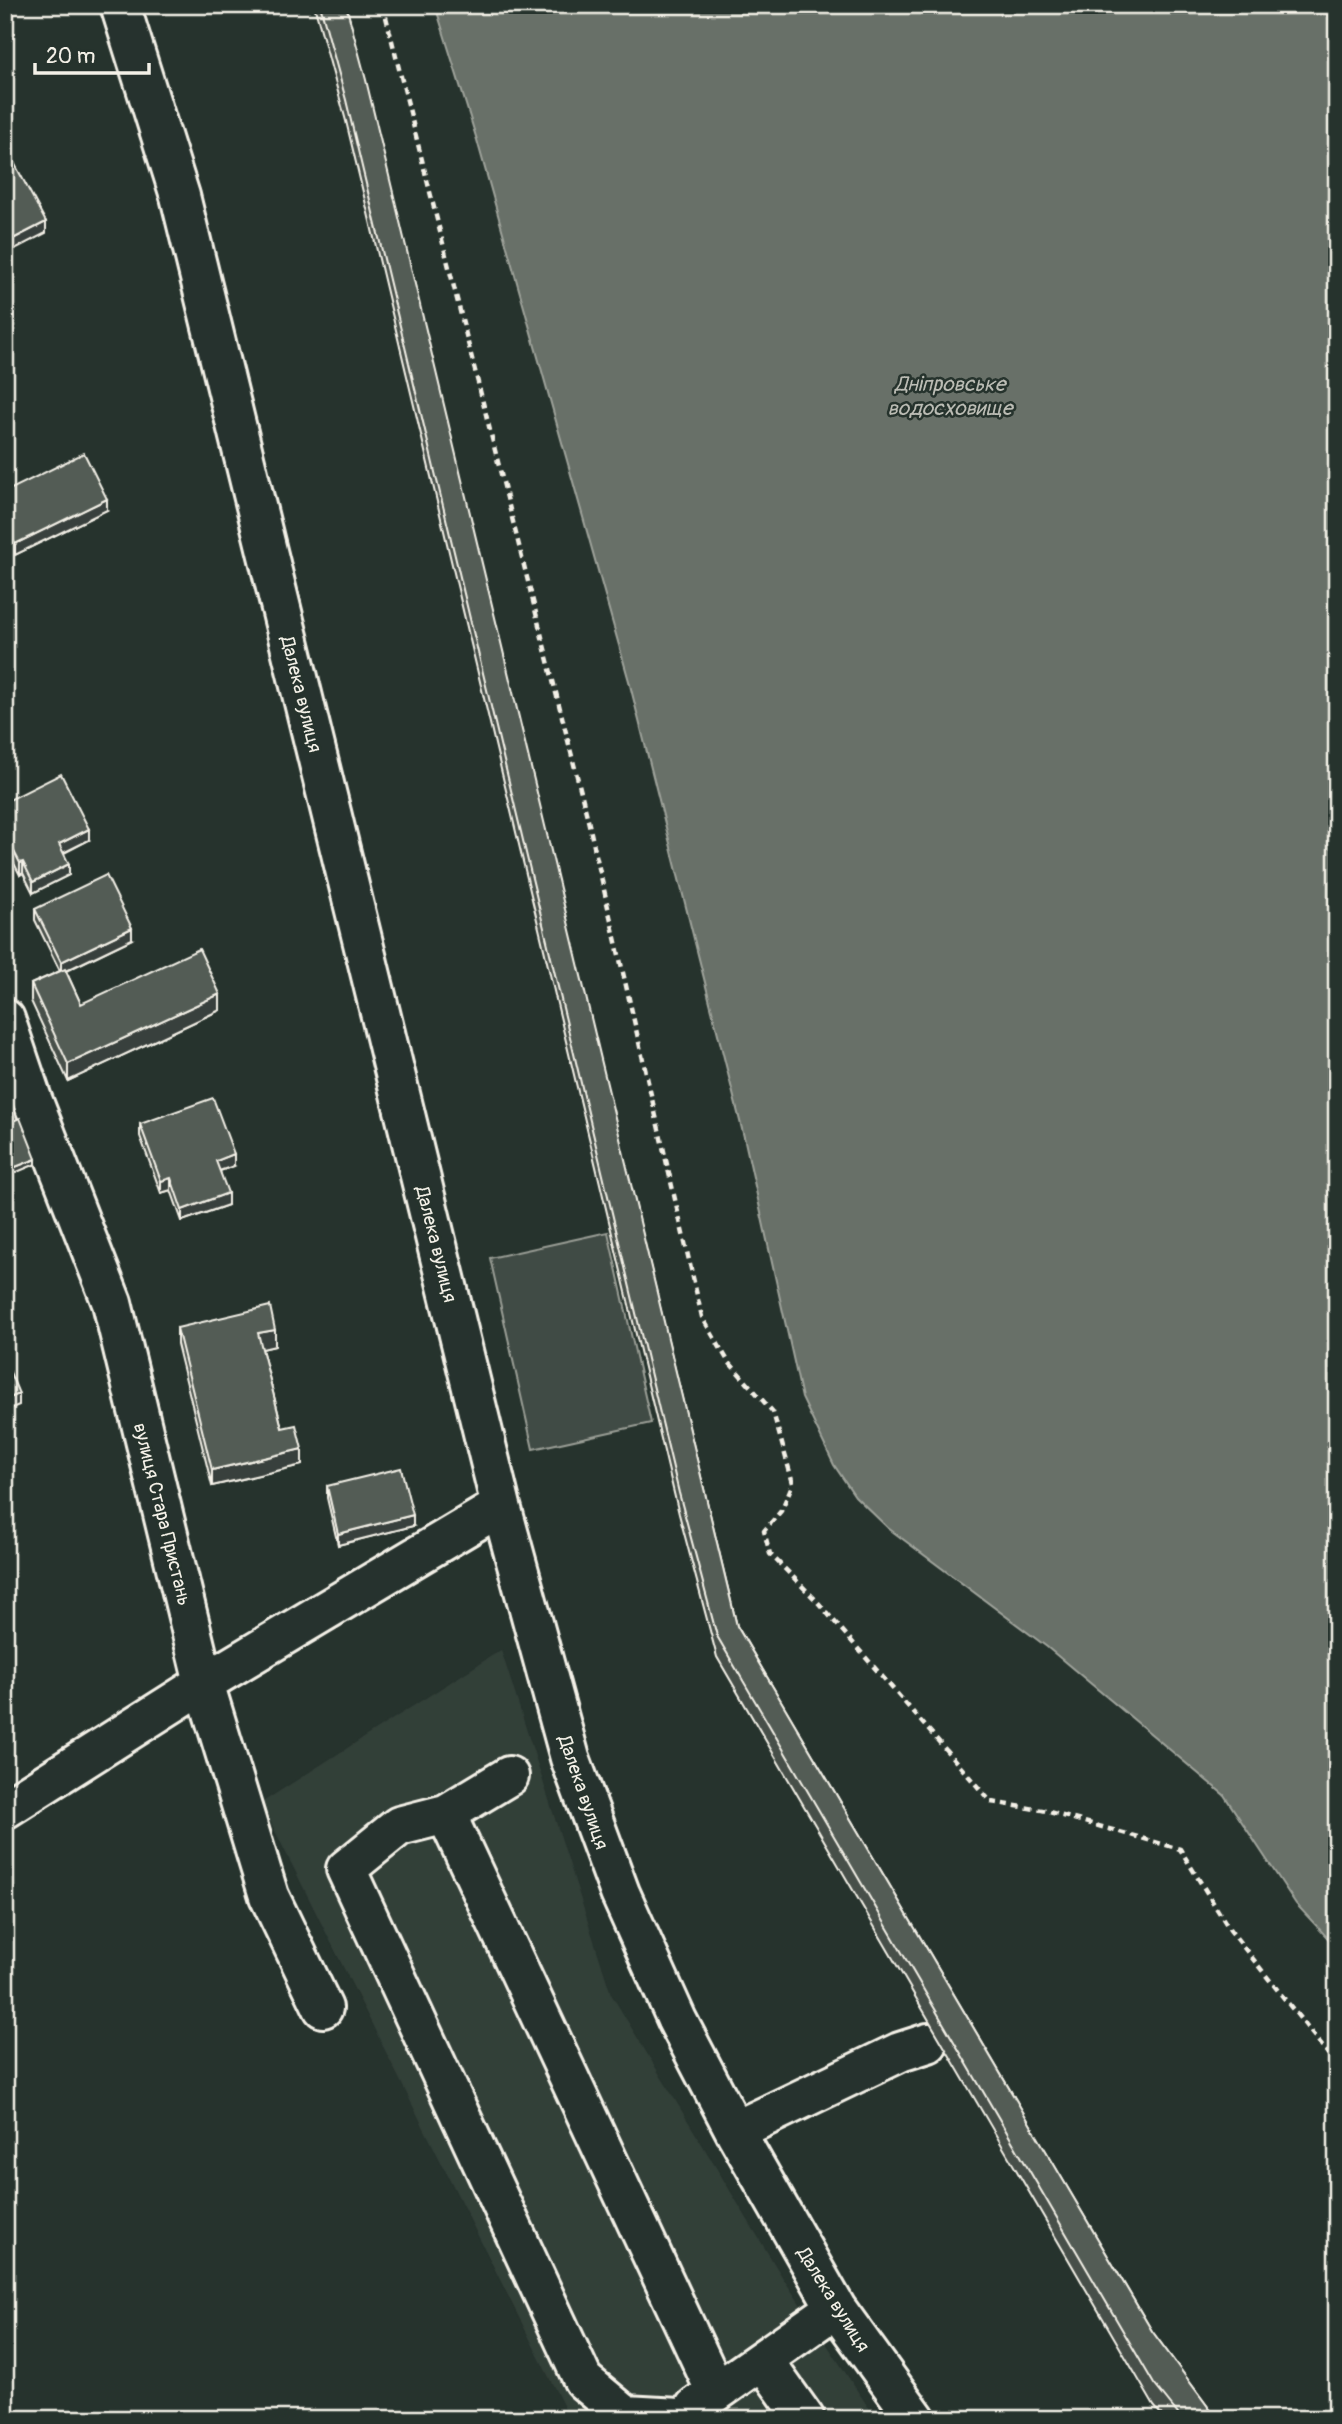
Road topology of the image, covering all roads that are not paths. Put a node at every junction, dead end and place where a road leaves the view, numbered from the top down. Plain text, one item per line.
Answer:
1 (120, 5) edge
2 (5, 1019) edge
3 (501, 1506) junction
4 (204, 1683) junction
5 (509, 1776) dead end
6 (5, 1808) edge
7 (446, 1814) junction
8 (323, 2008) dead end
9 (928, 2043) dead end
10 (735, 2132) junction
11 (836, 2308) junction
12 (763, 2360) junction
13 (716, 2392) junction
14 (680, 2418) edge
15 (806, 2419) edge
16 (916, 2419) edge

1 - 3 street, Далека вулиця
2 - 4 street, вулиця Стара Пристань
3 - 4 street
3 - 10 street, Далека вулиця
4 - 6 street
4 - 8 street, вулиця Стара Пристань
5 - 7 street
7 - 13 street
7 - 14 street
9 - 10 street
10 - 11 street, Далека вулиця
11 - 12 street
11 - 16 street, Далека вулиця
12 - 13 street
12 - 15 street
13 - 14 street

